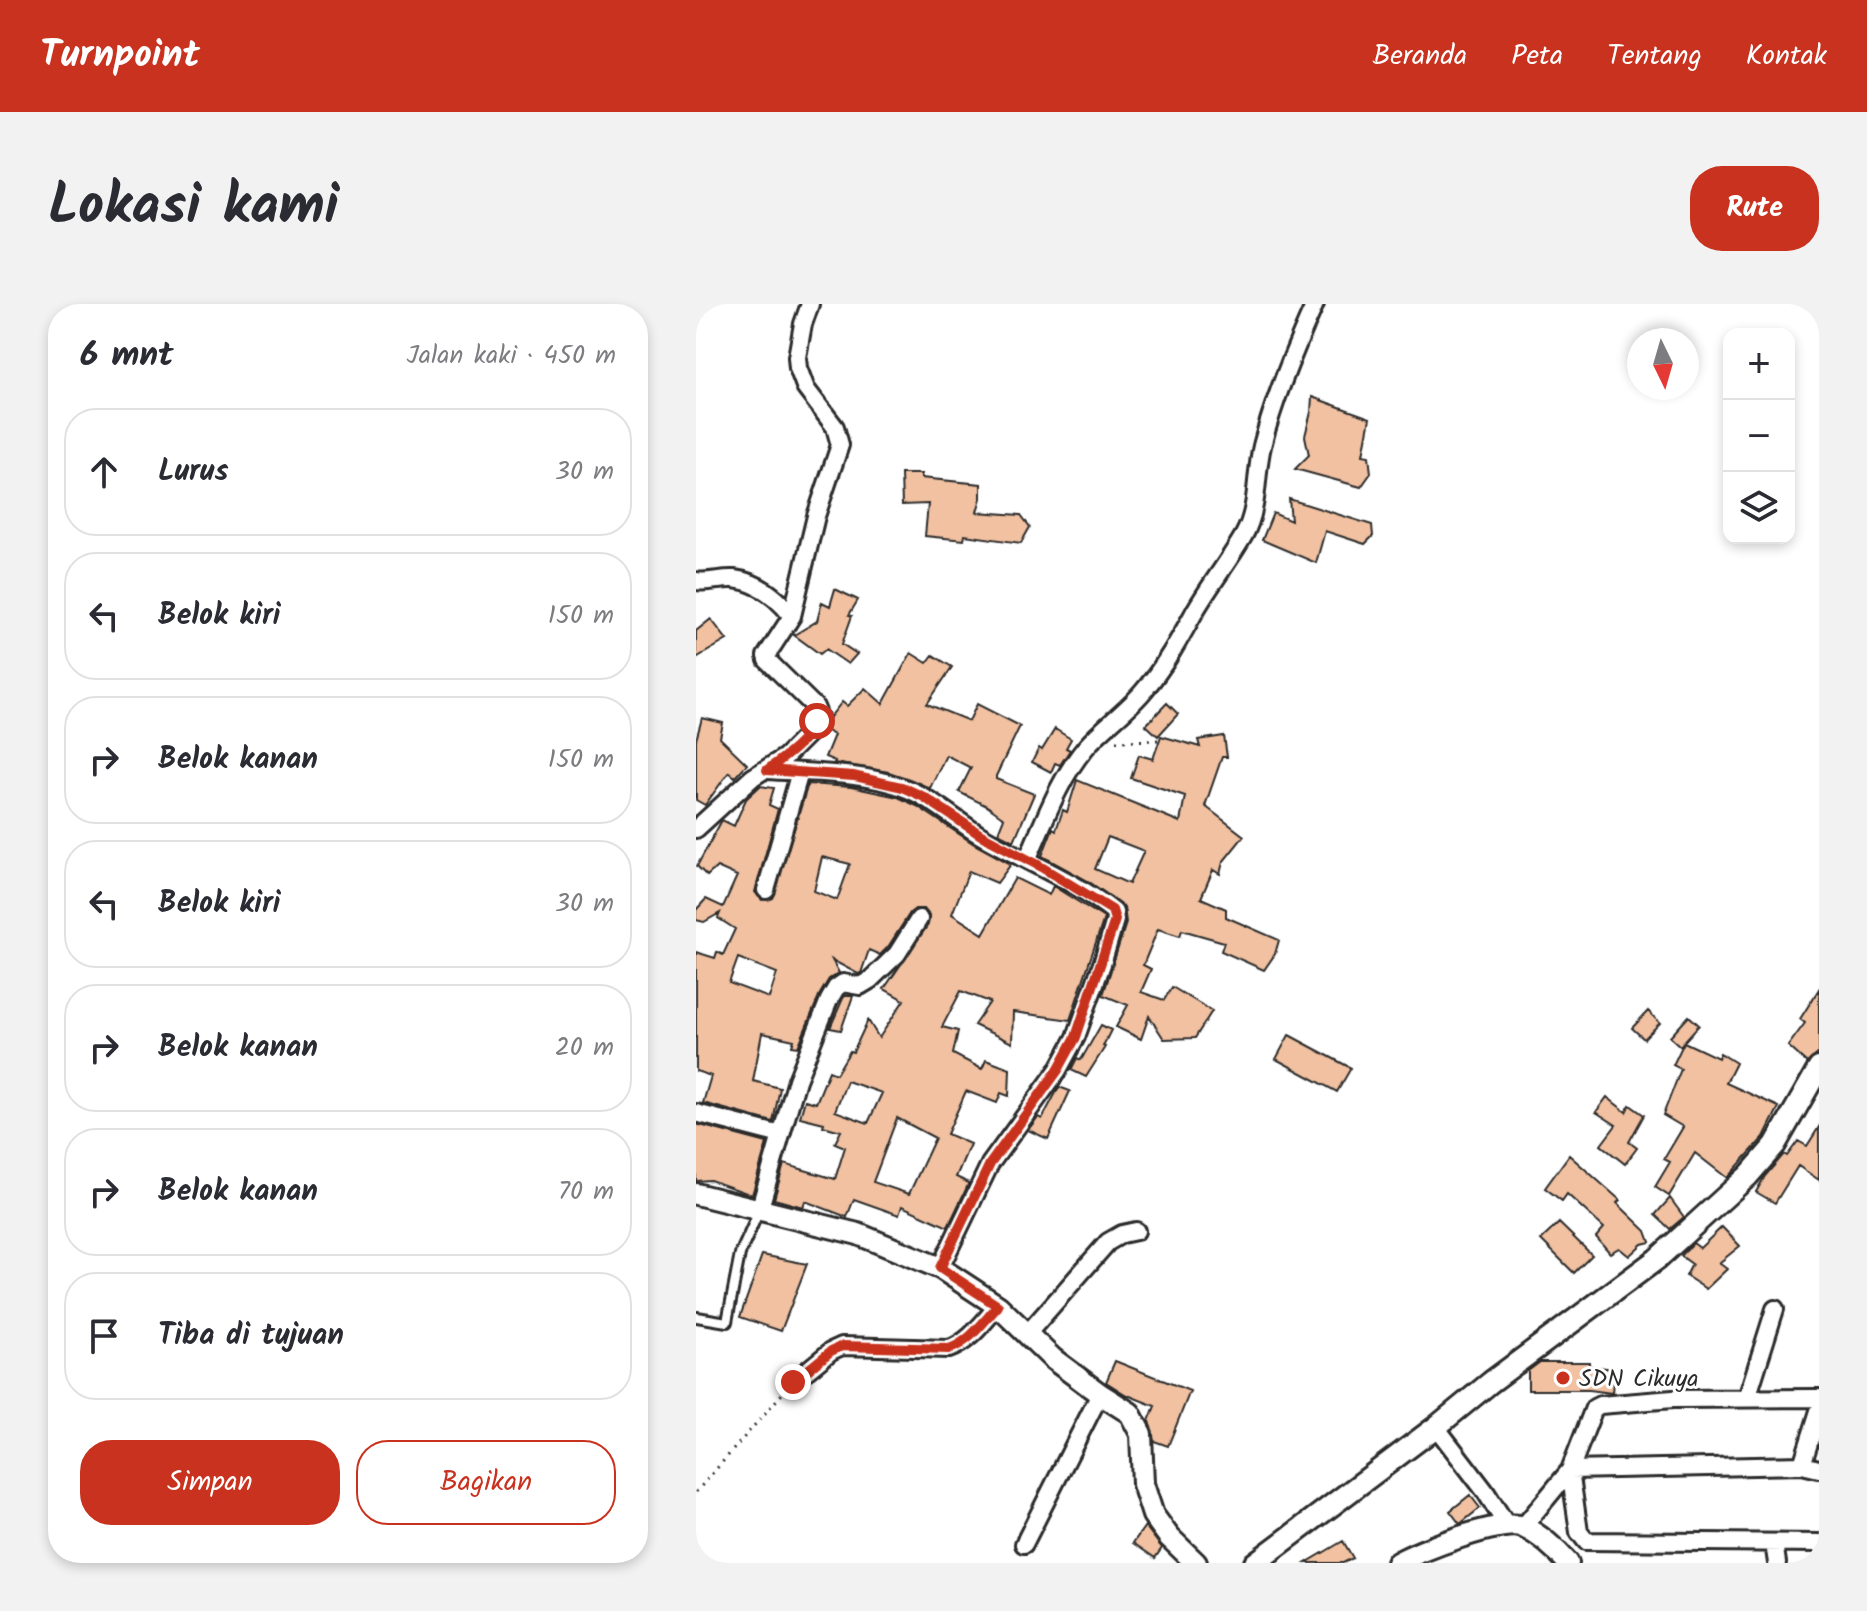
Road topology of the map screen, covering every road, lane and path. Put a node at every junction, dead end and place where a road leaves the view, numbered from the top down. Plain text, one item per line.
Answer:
1 (810, 304) edge
2 (1315, 304) edge
3 (696, 581) edge
4 (792, 616) junction
5 (1097, 735) junction
6 (1160, 740) dead end
7 (767, 770) junction
8 (800, 772) junction
9 (696, 829) edge
10 (1027, 860) junction
11 (766, 890) dead end
12 (919, 919) dead end
13 (1819, 1068) edge
14 (696, 1113) edge
15 (781, 1135) junction
16 (696, 1194) edge
17 (759, 1211) junction
18 (1136, 1231) dead end
19 (940, 1268) junction
20 (998, 1306) junction
21 (1775, 1309) dead end
22 (697, 1317) edge
23 (1028, 1333) junction
24 (793, 1382) joint
25 (1100, 1394) junction
26 (1747, 1398) junction
27 (1819, 1398) edge
28 (1819, 1411) edge
29 (1436, 1427) junction
30 (1811, 1467) edge
31 (1570, 1470) junction
32 (696, 1492) edge
33 (1515, 1526) junction
34 (1774, 1543) junction
35 (1819, 1543) edge
36 (1024, 1544) dead end
37 (1196, 1563) edge
38 (1255, 1563) edge
39 (1397, 1563) edge
40 (1568, 1563) edge
41 (1777, 1563) edge

1 - 4 street
2 - 5 street
3 - 4 street
4 - 7 street
5 - 6 path
5 - 10 street
7 - 8 street
7 - 9 street
8 - 10 street
8 - 11 street
10 - 19 street
12 - 15 street
13 - 29 street
14 - 15 street
15 - 17 street
16 - 17 street
17 - 19 street
17 - 22 lane
18 - 23 street
19 - 20 street
20 - 23 street
20 - 24 street
21 - 26 street
23 - 25 street
24 - 32 path
25 - 36 street
25 - 37 street
26 - 27 street
26 - 31 street
28 - 30 street
29 - 33 street
29 - 38 street
30 - 31 street
31 - 33 street
31 - 34 street
33 - 39 street
33 - 40 street
34 - 35 street
34 - 41 street

